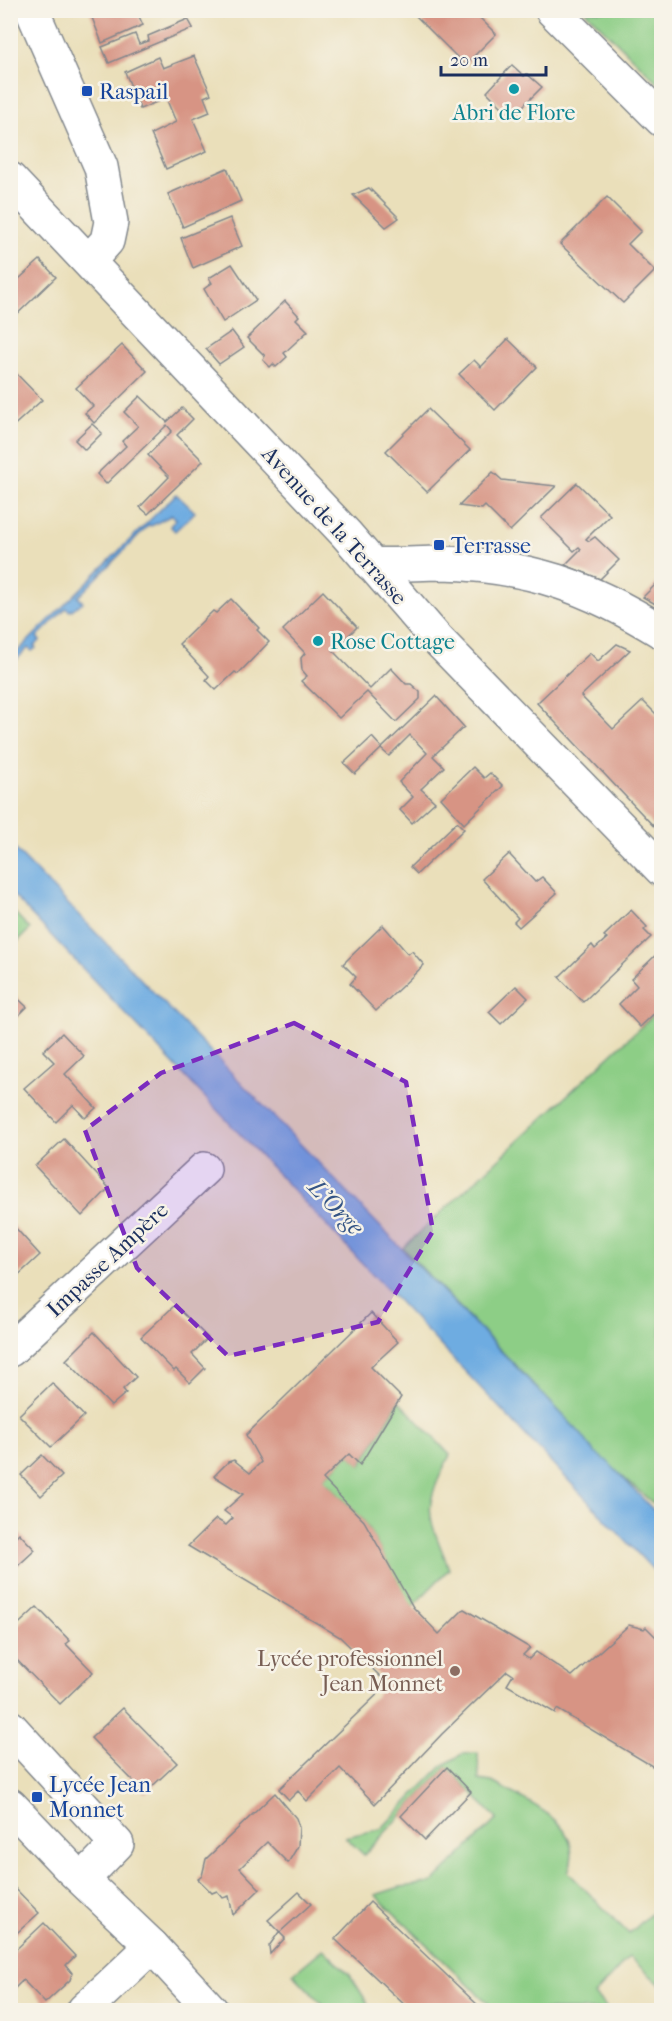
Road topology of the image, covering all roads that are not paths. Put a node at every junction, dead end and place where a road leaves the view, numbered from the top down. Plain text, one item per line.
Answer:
1 (32, 10) edge
2 (552, 10) edge
3 (662, 120) edge
4 (10, 179) edge
5 (89, 261) junction
6 (371, 564) junction
7 (662, 632) edge
8 (662, 870) edge
9 (204, 1169) dead end
10 (10, 1350) edge
11 (10, 1727) edge
12 (10, 1805) edge
13 (83, 1880) junction
14 (152, 1946) junction
15 (84, 2010) edge
16 (211, 2010) edge

1 - 5 street
2 - 3 street
4 - 5 street, Avenue de la Terrasse
5 - 6 street, Avenue de la Terrasse
6 - 7 street
6 - 8 street, Avenue de la Terrasse
9 - 10 street, Impasse Ampère
11 - 13 street
12 - 13 street
13 - 14 street
14 - 15 street
14 - 16 street

